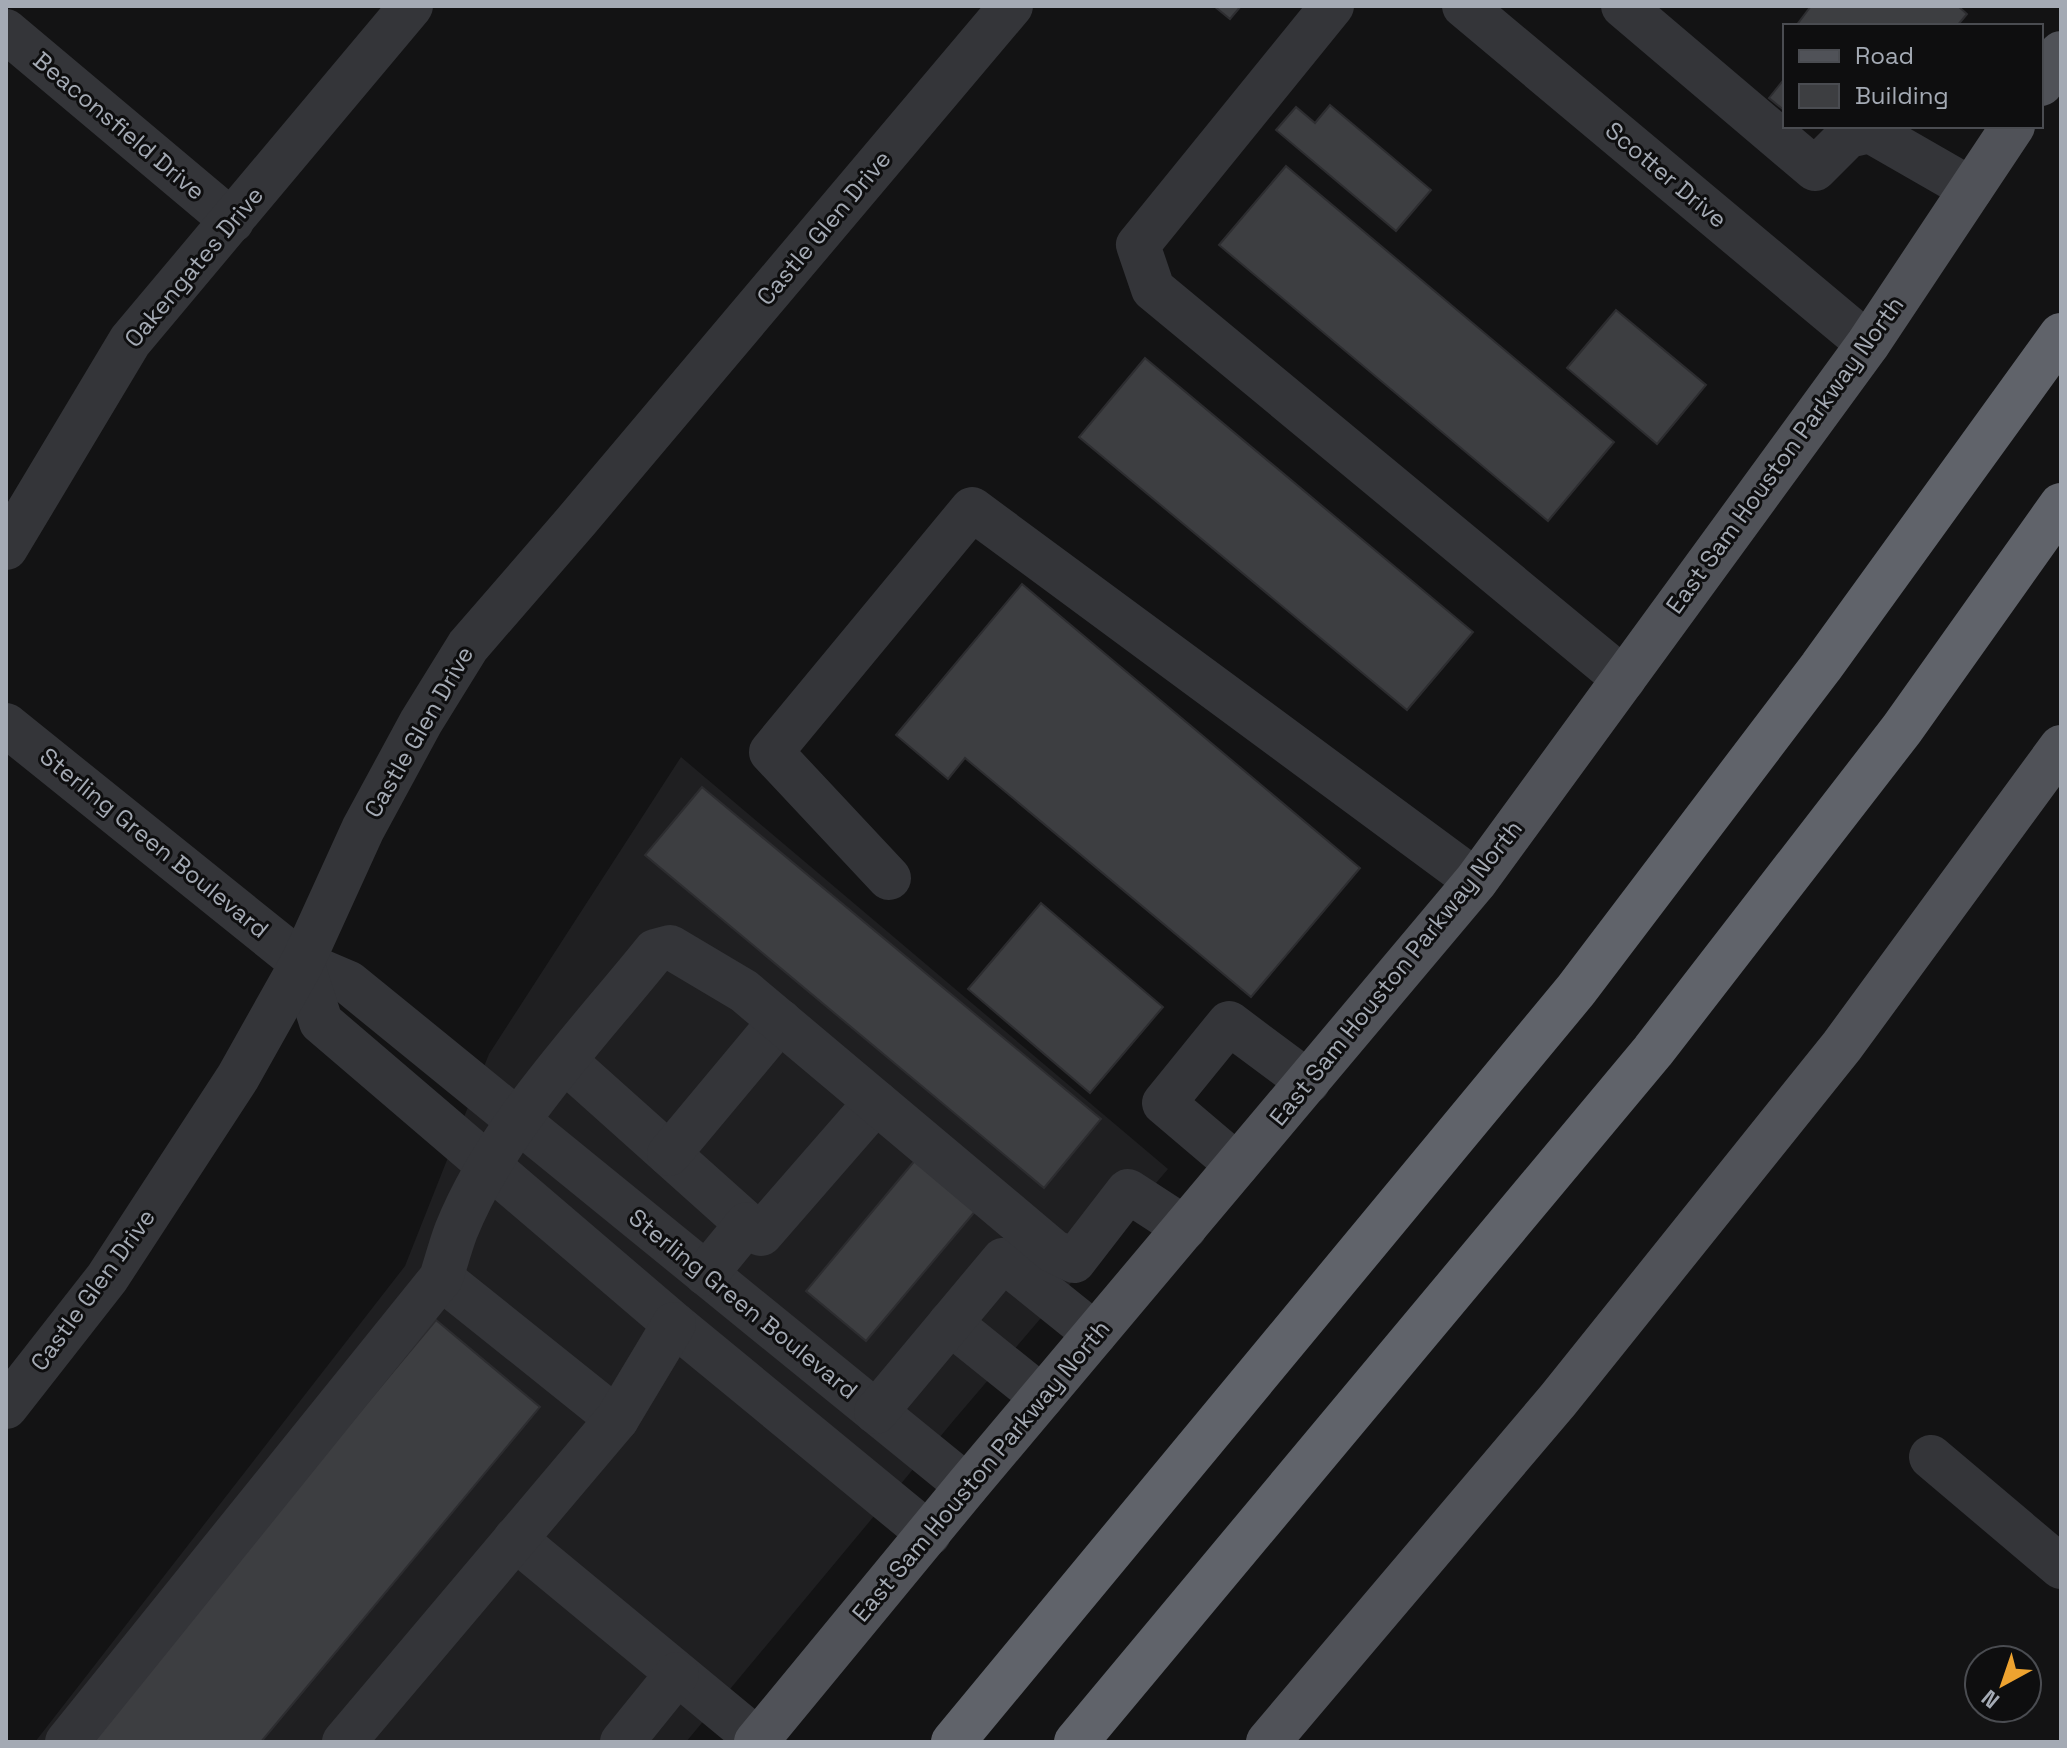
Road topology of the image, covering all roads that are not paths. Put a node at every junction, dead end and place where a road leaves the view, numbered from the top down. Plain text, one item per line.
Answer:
1 (411, 6) edge
2 (1011, 6) edge
3 (1332, 6) edge
4 (1464, 6) edge
5 (1623, 6) edge
6 (6, 31) edge
7 (2061, 53) edge
8 (2043, 81) edge
9 (2012, 128) edge
10 (1971, 189) junction
11 (232, 221) junction
12 (2061, 335) edge
13 (1868, 344) junction
14 (2061, 505) edge
15 (6, 548) edge
16 (1624, 679) junction
17 (6, 725) edge
18 (2060, 750) edge
19 (889, 878) dead end
20 (1476, 881) junction
21 (302, 963) junction
22 (780, 1021) junction
23 (566, 1062) junction
24 (1308, 1082) junction
25 (876, 1102) junction
26 (519, 1121) junction
27 (669, 1154) junction
28 (1237, 1165) junction
29 (489, 1168) junction
30 (747, 1224) junction
31 (1185, 1228) junction
32 (706, 1274) junction
33 (441, 1278) junction
34 (950, 1323) junction
35 (674, 1324) junction
36 (1095, 1334) junction
37 (1042, 1397) junction
38 (6, 1407) edge
39 (876, 1412) junction
40 (617, 1419) junction
41 (1931, 1457) dead end
42 (967, 1486) junction
43 (929, 1534) junction
44 (515, 1539) junction
45 (2061, 1567) edge
46 (677, 1674) junction
47 (757, 1741) edge
48 (67, 1742) edge
49 (344, 1742) edge
50 (622, 1742) edge
51 (953, 1742) edge
52 (1076, 1742) edge
53 (1268, 1742) edge

1 - 11 street, Oakengates Drive
2 - 21 street, Castle Glen Drive
3 - 16 street
4 - 13 street, Scotter Drive
5 - 10 street
6 - 11 street, Beaconsfield Drive
7 - 8 main road
9 - 10 main road, East Sam Houston Parkway North
10 - 13 main road, East Sam Houston Parkway North
11 - 15 street, Oakengates Drive
12 - 51 highway
13 - 16 main road, East Sam Houston Parkway North
14 - 52 highway
16 - 20 main road, East Sam Houston Parkway North
17 - 21 street, Sterling Green Boulevard
18 - 53 main road
19 - 20 street
20 - 24 main road, East Sam Houston Parkway North
21 - 26 street, Sterling Green Boulevard
21 - 29 street
21 - 38 street, Castle Glen Drive
22 - 23 street
22 - 25 street
22 - 27 street
23 - 26 street
23 - 27 street
24 - 28 main road, East Sam Houston Parkway North
24 - 28 street
25 - 30 street
25 - 31 street
26 - 29 street
26 - 32 street, Sterling Green Boulevard
27 - 30 street
28 - 31 main road, East Sam Houston Parkway North
29 - 33 street
29 - 35 street
30 - 32 street
31 - 36 main road, East Sam Houston Parkway North
32 - 39 street, Sterling Green Boulevard
33 - 40 street
33 - 48 street
34 - 36 street
34 - 37 street
34 - 39 street
35 - 40 street
35 - 43 street
36 - 37 main road, East Sam Houston Parkway North
37 - 42 main road, East Sam Houston Parkway North
39 - 42 street, Sterling Green Boulevard
40 - 44 street
41 - 45 street
42 - 43 main road, East Sam Houston Parkway North
43 - 47 main road, East Sam Houston Parkway North
44 - 46 street
44 - 49 street
46 - 47 street
46 - 50 street

